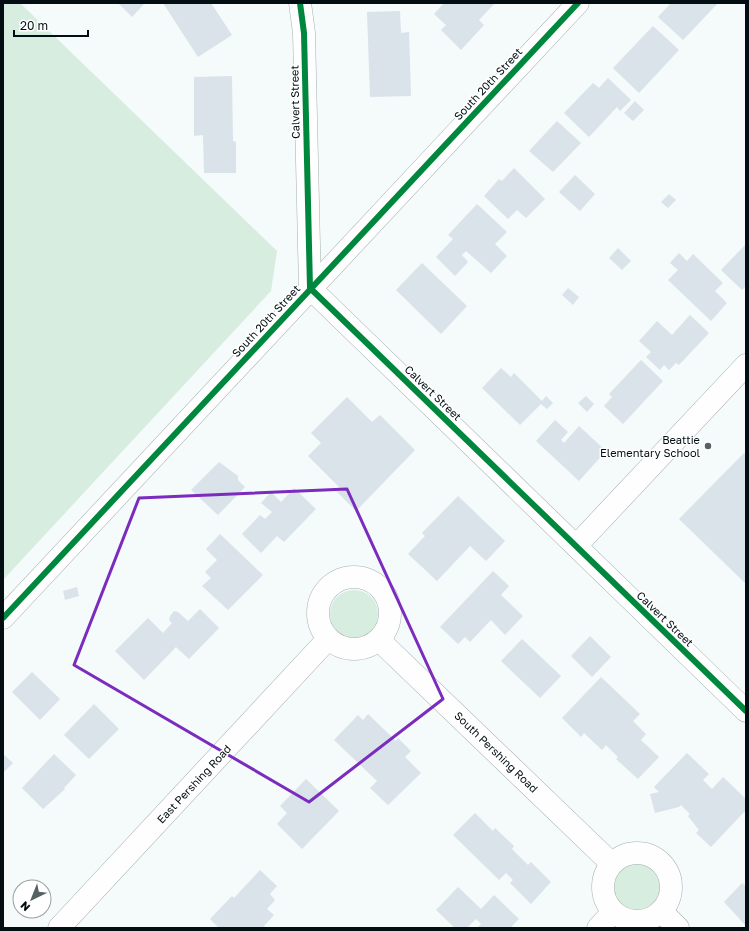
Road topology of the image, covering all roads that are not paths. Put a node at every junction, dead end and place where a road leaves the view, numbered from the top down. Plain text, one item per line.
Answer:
1 (300, 3) edge
2 (578, 3) edge
3 (310, 288) junction
4 (746, 364) edge
5 (576, 546) junction
6 (3, 618) edge
7 (328, 639) junction
8 (379, 640) junction
9 (746, 711) edge
10 (612, 864) junction
11 (661, 911) junction
12 (613, 912) junction
13 (59, 928) edge
14 (598, 928) edge
15 (678, 928) edge

1 - 3 street, Calvert Street
2 - 3 street, South 20th Street
3 - 5 street, Calvert Street
3 - 6 street, South 20th Street
4 - 5 street
5 - 9 street, Calvert Street
7 - 8 street
7 - 8 street
7 - 13 street, East Pershing Road
8 - 10 street, South Pershing Road
10 - 11 street
10 - 12 street
11 - 12 street
11 - 15 street
12 - 14 street

